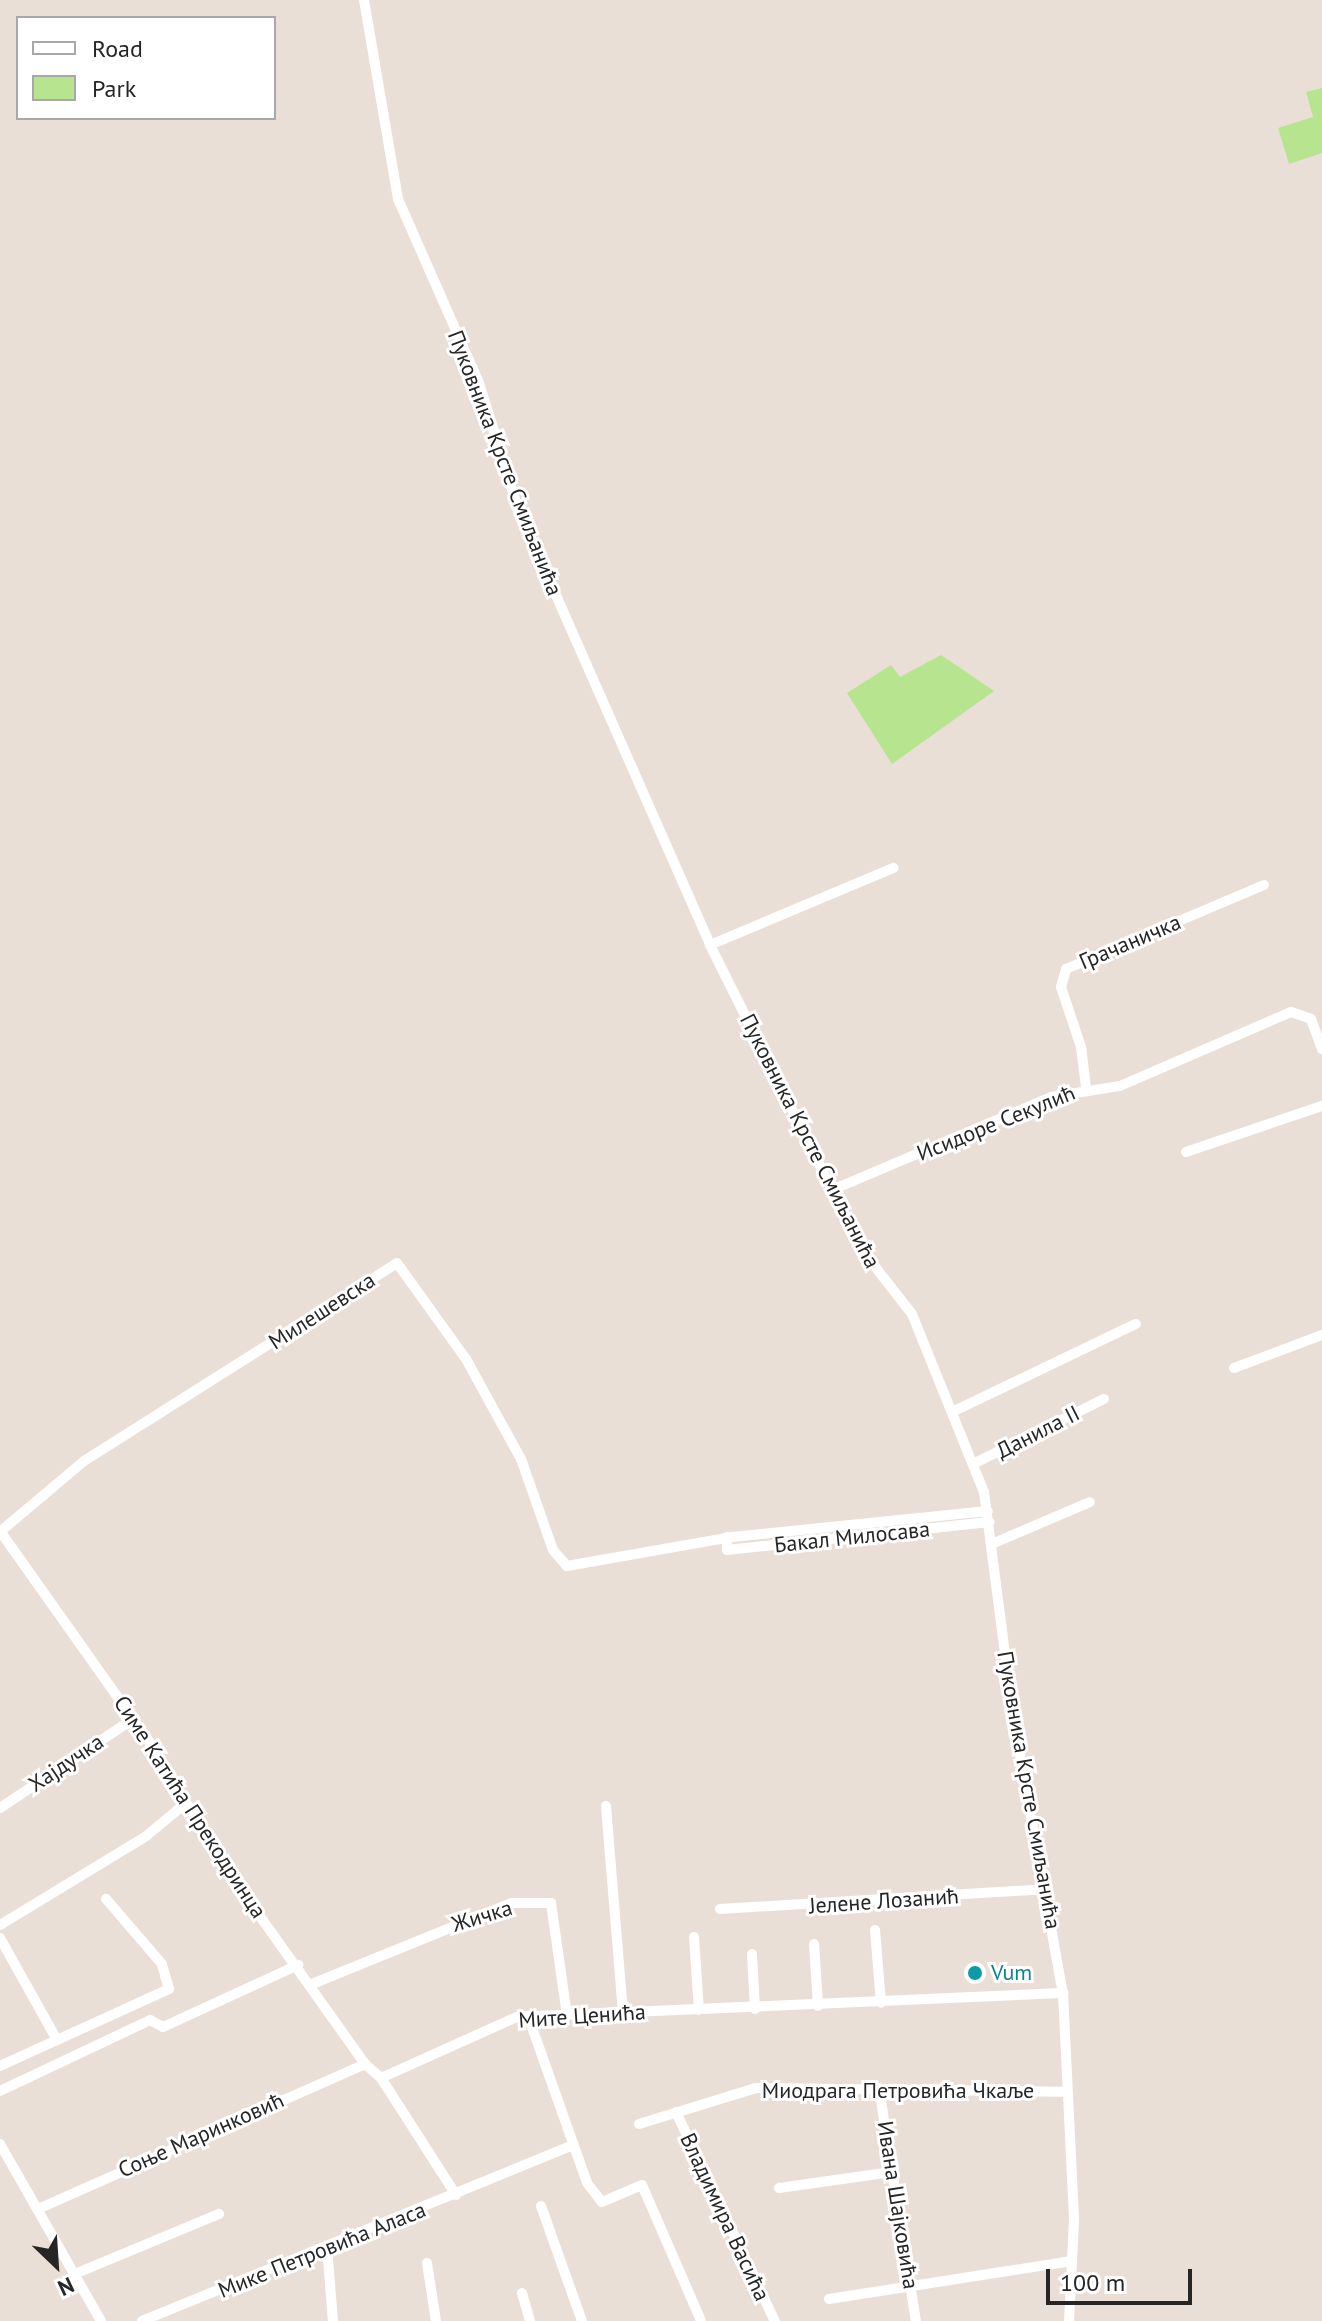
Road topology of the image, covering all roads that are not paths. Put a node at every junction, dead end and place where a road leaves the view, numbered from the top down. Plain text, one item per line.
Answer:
1 (364, 0) edge
2 (893, 868) dead end
3 (1264, 885) dead end
4 (710, 945) junction
5 (1322, 1049) edge
6 (1086, 1087) junction
7 (1322, 1106) edge
8 (1186, 1152) dead end
9 (832, 1190) junction
10 (1136, 1324) dead end
11 (1322, 1335) edge
12 (1234, 1368) dead end
13 (1104, 1399) dead end
14 (952, 1412) junction
15 (973, 1464) junction
16 (1090, 1502) dead end
17 (989, 1517) junction
18 (1, 1536) edge
19 (994, 1543) junction
20 (567, 1566) joint
21 (133, 1719) junction
22 (186, 1803) junction
23 (606, 1806) dead end
24 (0, 1808) edge
25 (1047, 1889) junction
26 (106, 1899) dead end
27 (720, 1909) dead end
28 (0, 1925) edge
29 (875, 1930) dead end
30 (694, 1937) dead end
31 (0, 1938) edge
32 (814, 1944) dead end
33 (752, 1954) dead end
34 (298, 1965) junction
35 (312, 1984) junction
36 (1063, 1993) junction
37 (881, 2003) junction
38 (818, 2006) junction
39 (755, 2009) junction
40 (699, 2010) junction
41 (623, 2012) junction
42 (567, 2015) junction
43 (528, 2016) junction
44 (57, 2040) junction
45 (365, 2064) junction
46 (0, 2066) edge
47 (381, 2078) junction
48 (879, 2088) junction
49 (0, 2091) edge
50 (1066, 2092) junction
51 (676, 2112) junction
52 (639, 2124) dead end
53 (0, 2144) edge
54 (573, 2145) junction
55 (892, 2172) junction
56 (779, 2188) dead end
57 (456, 2195) junction
58 (541, 2206) dead end
59 (38, 2209) junction
60 (219, 2214) dead end
61 (327, 2247) junction
62 (1072, 2261) junction
63 (427, 2263) dead end
64 (77, 2273) junction
65 (910, 2286) junction
66 (522, 2293) dead end
67 (829, 2299) dead end
68 (101, 2321) edge
69 (142, 2321) edge
70 (333, 2321) edge
71 (436, 2321) edge
72 (530, 2321) edge
73 (582, 2321) edge
74 (701, 2321) edge
75 (775, 2321) edge
76 (916, 2321) edge
77 (1069, 2321) edge

1 - 4 street, Пуковника Крсте Смиљанића
2 - 4 street
3 - 6 street, Грачаничка
4 - 9 street, Пуковника Крсте Смиљанића
5 - 6 street, Исидоре Секулић
6 - 9 street, Исидоре Секулић
7 - 8 street
9 - 14 street, Пуковника Крсте Смиљанића
10 - 14 street
11 - 12 street
13 - 15 street, Данила II
14 - 15 street, Пуковника Крсте Смиљанића
15 - 17 street, Пуковника Крсте Смиљанића
16 - 19 street
17 - 19 street, Пуковника Крсте Смиљанића
17 - 20 street, Бакал Милосава
18 - 20 street, Милешевска
18 - 21 street, Симе Катића Прекодринца
19 - 25 street, Пуковника Крсте Смиљанића
21 - 22 street, Симе Катића Прекодринца
21 - 24 street, Хајдучка
22 - 28 street
22 - 34 street, Симе Катића Прекодринца
23 - 41 street
25 - 27 street, Јелене Лозанић
25 - 36 street, Пуковника Крсте Смиљанића
26 - 44 street
29 - 37 street
30 - 40 street
31 - 44 street
32 - 38 street
33 - 39 street
34 - 35 street, Симе Катића Прекодринца
34 - 49 street
35 - 42 street, Жичка
35 - 45 street, Симе Катића Прекодринца
36 - 37 street, Мите Ценића
36 - 50 street, Пуковника Крсте Смиљанића
37 - 38 street, Мите Ценића
38 - 39 street, Мите Ценића
39 - 40 street, Мите Ценића
40 - 41 street, Мите Ценића
41 - 42 street, Мите Ценића
42 - 43 street, Мите Ценића
43 - 47 street, Мите Ценића
43 - 54 street
44 - 46 street
45 - 47 street, Симе Катића Прекодринца
45 - 59 street, Соње Маринковић
47 - 57 street, Симе Катића Прекодринца
48 - 50 street, Миодрага Петровића Чкаље
48 - 51 street, Миодрага Петровића Чкаље
48 - 55 street, Ивана Шајковића
50 - 62 street, Пуковника Крсте Смиљанића
51 - 52 street, Миодрага Петровића Чкаље
51 - 75 street, Владимира Васића
53 - 59 street
54 - 57 street, Мике Петровића Аласа
54 - 74 street
55 - 56 street
55 - 65 street, Ивана Шајковића
57 - 61 street, Мике Петровића Аласа
58 - 73 street
59 - 64 street
60 - 64 street
61 - 69 street, Мике Петровића Аласа
61 - 70 street
62 - 65 street
62 - 77 street, Пуковника Крсте Смиљанића
63 - 71 street
64 - 68 street
65 - 67 street
65 - 76 street, Ивана Шајковића
66 - 72 street

